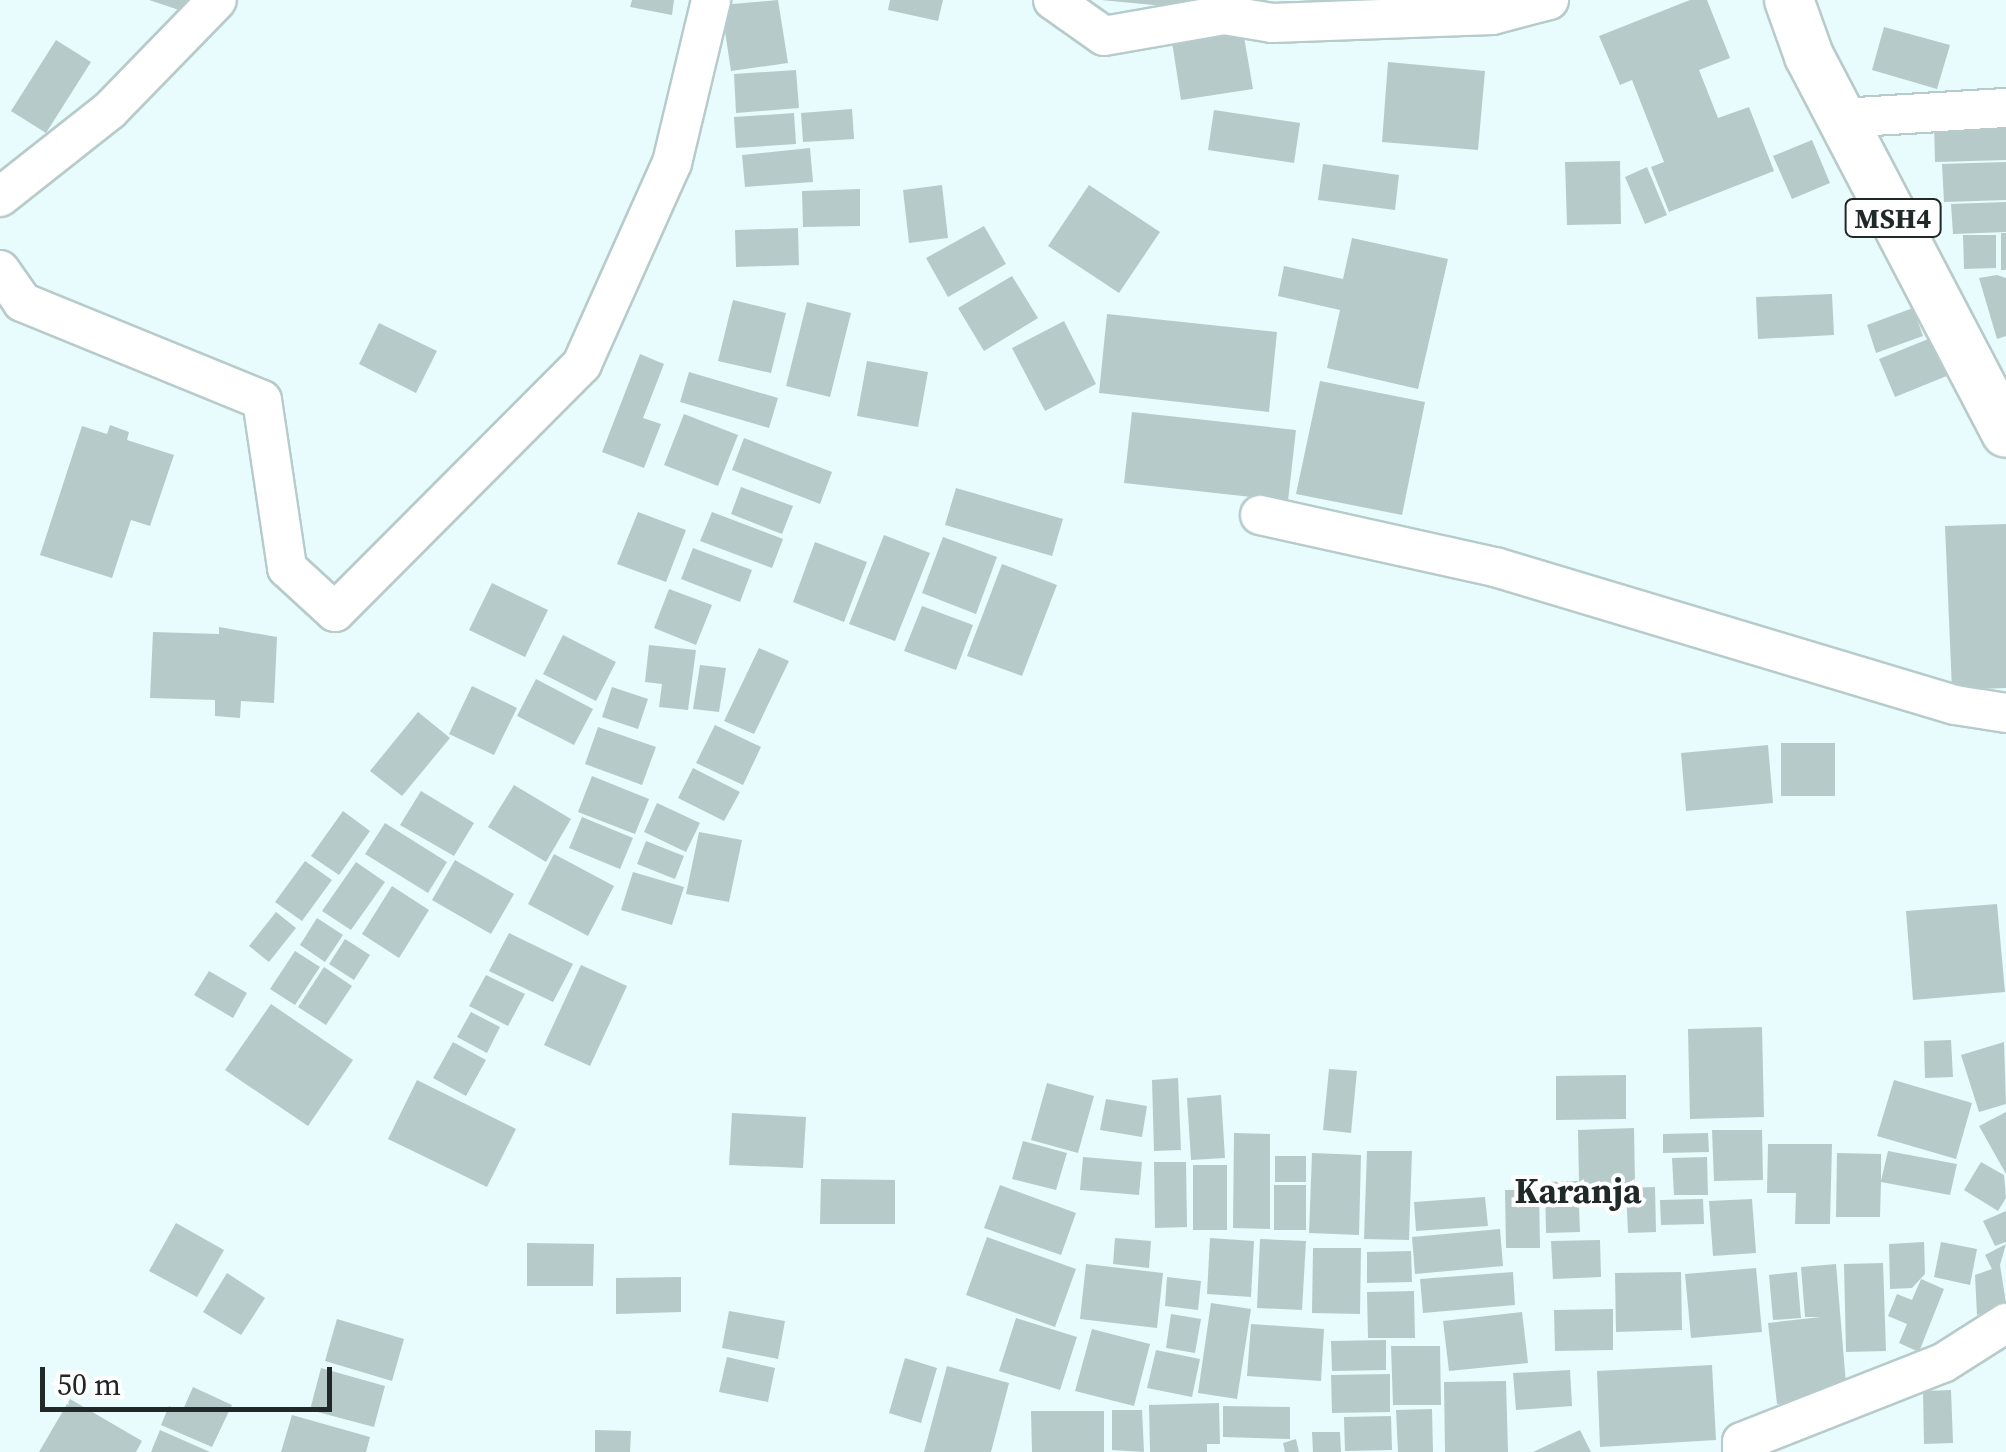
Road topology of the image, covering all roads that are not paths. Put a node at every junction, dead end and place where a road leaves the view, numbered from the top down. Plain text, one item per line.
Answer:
1 (217, 0) edge
2 (710, 0) edge
3 (1053, 0) edge
4 (1549, 0) edge
5 (1788, 0) edge
6 (2006, 108) edge
7 (1841, 118) junction
8 (0, 197) edge
9 (0, 270) edge
10 (2006, 433) edge
11 (1260, 516) dead end
12 (2006, 713) edge
13 (2006, 1323) edge
14 (1742, 1452) edge

1 - 8 street
2 - 9 street
3 - 4 street
5 - 7 main road, MSH4
6 - 7 street
7 - 10 main road, MSH4
11 - 12 street
13 - 14 street

